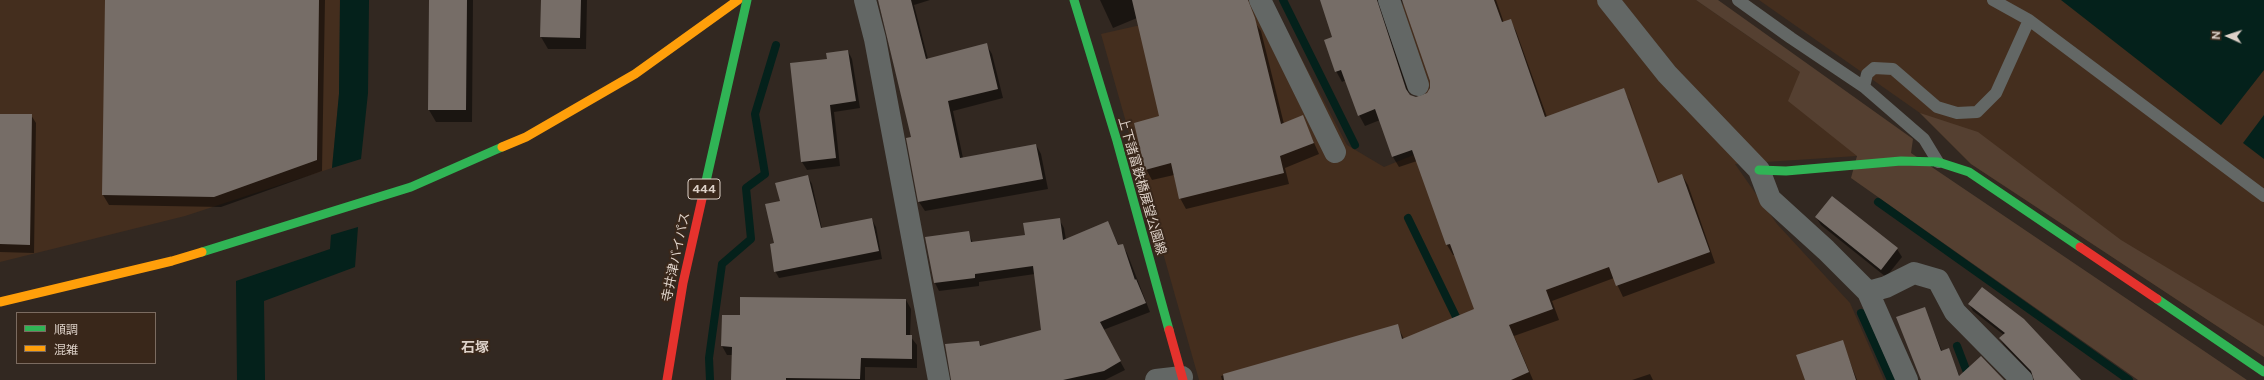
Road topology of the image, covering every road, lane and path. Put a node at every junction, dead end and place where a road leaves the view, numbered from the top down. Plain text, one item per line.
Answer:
1 (738, 0) edge
2 (746, 0) edge
3 (865, 0) edge
4 (1074, 0) edge
5 (1260, 0) edge
6 (1389, 0) edge
7 (1608, 0) edge
8 (1738, 0) edge
9 (1993, 0) edge
10 (2029, 20) junction
11 (1418, 84) dead end
12 (1864, 87) junction
13 (1336, 152) dead end
14 (1938, 162) junction
15 (1759, 170) junction
16 (2264, 196) edge
17 (1868, 292) junction
18 (0, 302) edge
19 (2264, 372) edge
20 (1182, 378) edge
21 (667, 380) edge
22 (939, 380) edge
23 (1156, 380) edge
24 (1907, 380) edge
25 (2022, 380) edge

1 - 18 main road
2 - 21 main road, 寺井津バイパス / 444
3 - 22 street
4 - 20 main road, 上下諸富鉄橋展望公園線
5 - 13 street
6 - 11 street
7 - 15 street
8 - 12 lane
9 - 10 lane
10 - 12 lane
10 - 16 lane
12 - 14 lane
14 - 15 main road
14 - 19 main road
15 - 17 street
17 - 24 street
17 - 25 street
20 - 23 street

